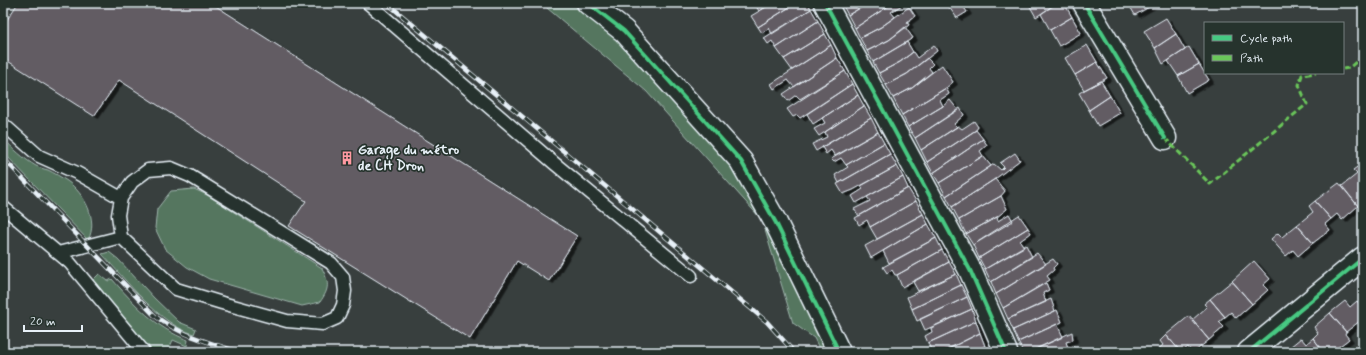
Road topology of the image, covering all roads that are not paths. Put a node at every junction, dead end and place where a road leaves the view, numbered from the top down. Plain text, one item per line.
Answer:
1 (368, 3) edge
2 (588, 3) edge
3 (825, 3) edge
4 (1084, 3) edge
5 (3, 124) edge
6 (1165, 138) dead end
7 (121, 198) junction
8 (3, 207) edge
9 (121, 237) junction
10 (58, 254) junction
11 (1360, 266) edge
12 (691, 276) dead end
13 (144, 352) edge
14 (839, 352) edge
15 (1006, 352) edge
16 (1249, 352) edge

1 - 12 lane
2 - 14 street
3 - 15 street
4 - 6 street
5 - 7 lane
7 - 9 lane
7 - 9 lane
8 - 10 lane
9 - 10 lane
10 - 13 lane
11 - 16 street

